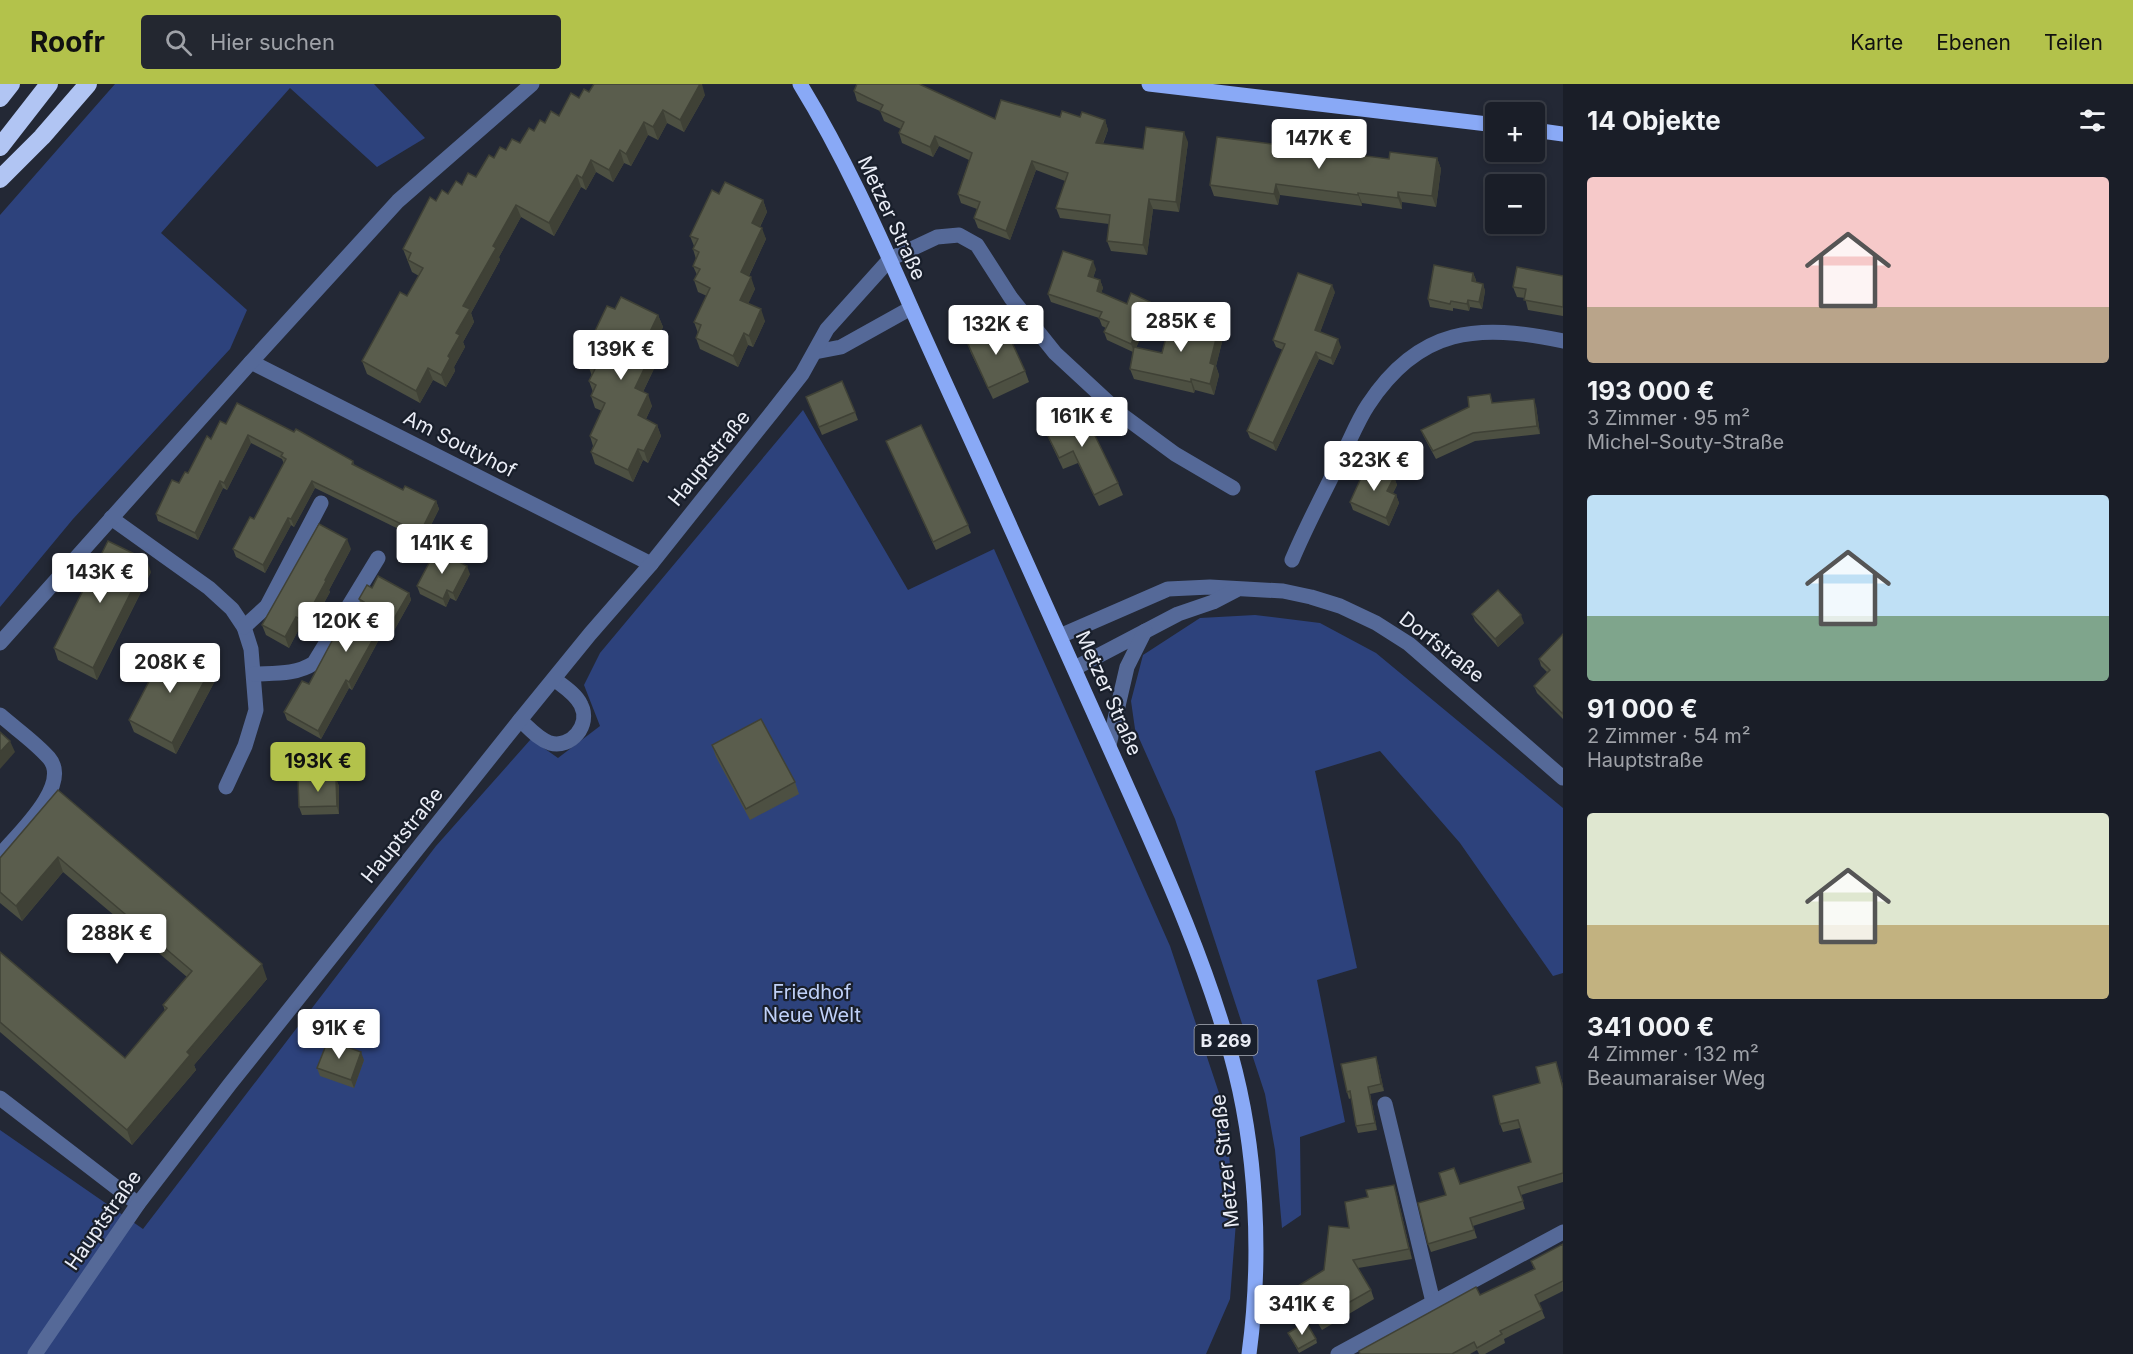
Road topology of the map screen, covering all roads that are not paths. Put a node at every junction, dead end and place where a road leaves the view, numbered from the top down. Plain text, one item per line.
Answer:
1 (11, 84) edge
2 (50, 84) edge
3 (88, 84) edge
4 (532, 84) edge
5 (800, 84) edge
6 (1149, 84) edge
7 (0, 98) edge
8 (1485, 124) edge
9 (1545, 132) edge
10 (1563, 134) edge
11 (0, 147) edge
12 (0, 179) edge
13 (890, 259) junction
14 (911, 308) junction
15 (1563, 341) edge
16 (815, 352) junction
17 (251, 362) junction
18 (1233, 488) dead end
19 (321, 503) dead end
20 (111, 518) junction
21 (378, 558) dead end
22 (1292, 560) dead end
23 (651, 564) junction
24 (1236, 590) junction
25 (244, 627) junction
26 (1145, 631) junction
27 (1060, 636) junction
28 (0, 644) edge
29 (1075, 668) junction
30 (254, 674) junction
31 (554, 679) junction
32 (0, 715) edge
33 (520, 720) junction
34 (1109, 746) junction
35 (1563, 778) edge
36 (226, 787) dead end
37 (0, 855) edge
38 (0, 1098) edge
39 (1386, 1104) dead end
40 (138, 1204) junction
41 (1563, 1232) edge
42 (1433, 1302) junction
43 (35, 1354) edge
44 (1249, 1354) edge
45 (1338, 1354) edge

1 - 7 highway
2 - 11 highway
3 - 12 highway
4 - 17 street
5 - 13 main road, Metzer Straße / B 269
6 - 8 main road
9 - 10 main road
13 - 14 main road, Metzer Straße / B 269
13 - 16 street, Hauptstraße
13 - 18 street
14 - 16 street
14 - 27 main road, Metzer Straße / B 269
15 - 22 street
16 - 23 street, Hauptstraße
17 - 20 street
17 - 23 street, Am Soutyhof
19 - 25 street
20 - 25 street
20 - 28 street
21 - 30 street
23 - 31 street, Hauptstraße
24 - 26 street, Dorfstraße
24 - 27 street, Dorfstraße
24 - 35 street, Dorfstraße
25 - 30 street
26 - 29 street, Dorfstraße
26 - 34 street
27 - 29 main road, Metzer Straße / B 269
29 - 34 main road, Metzer Straße / B 269
30 - 36 street
31 - 33 street, Hauptstraße
31 - 33 street
32 - 37 street
33 - 40 street, Hauptstraße
34 - 44 main road, Metzer Straße / B 269
38 - 40 street
39 - 42 street
40 - 43 street, Hauptstraße
41 - 42 street
42 - 45 street

